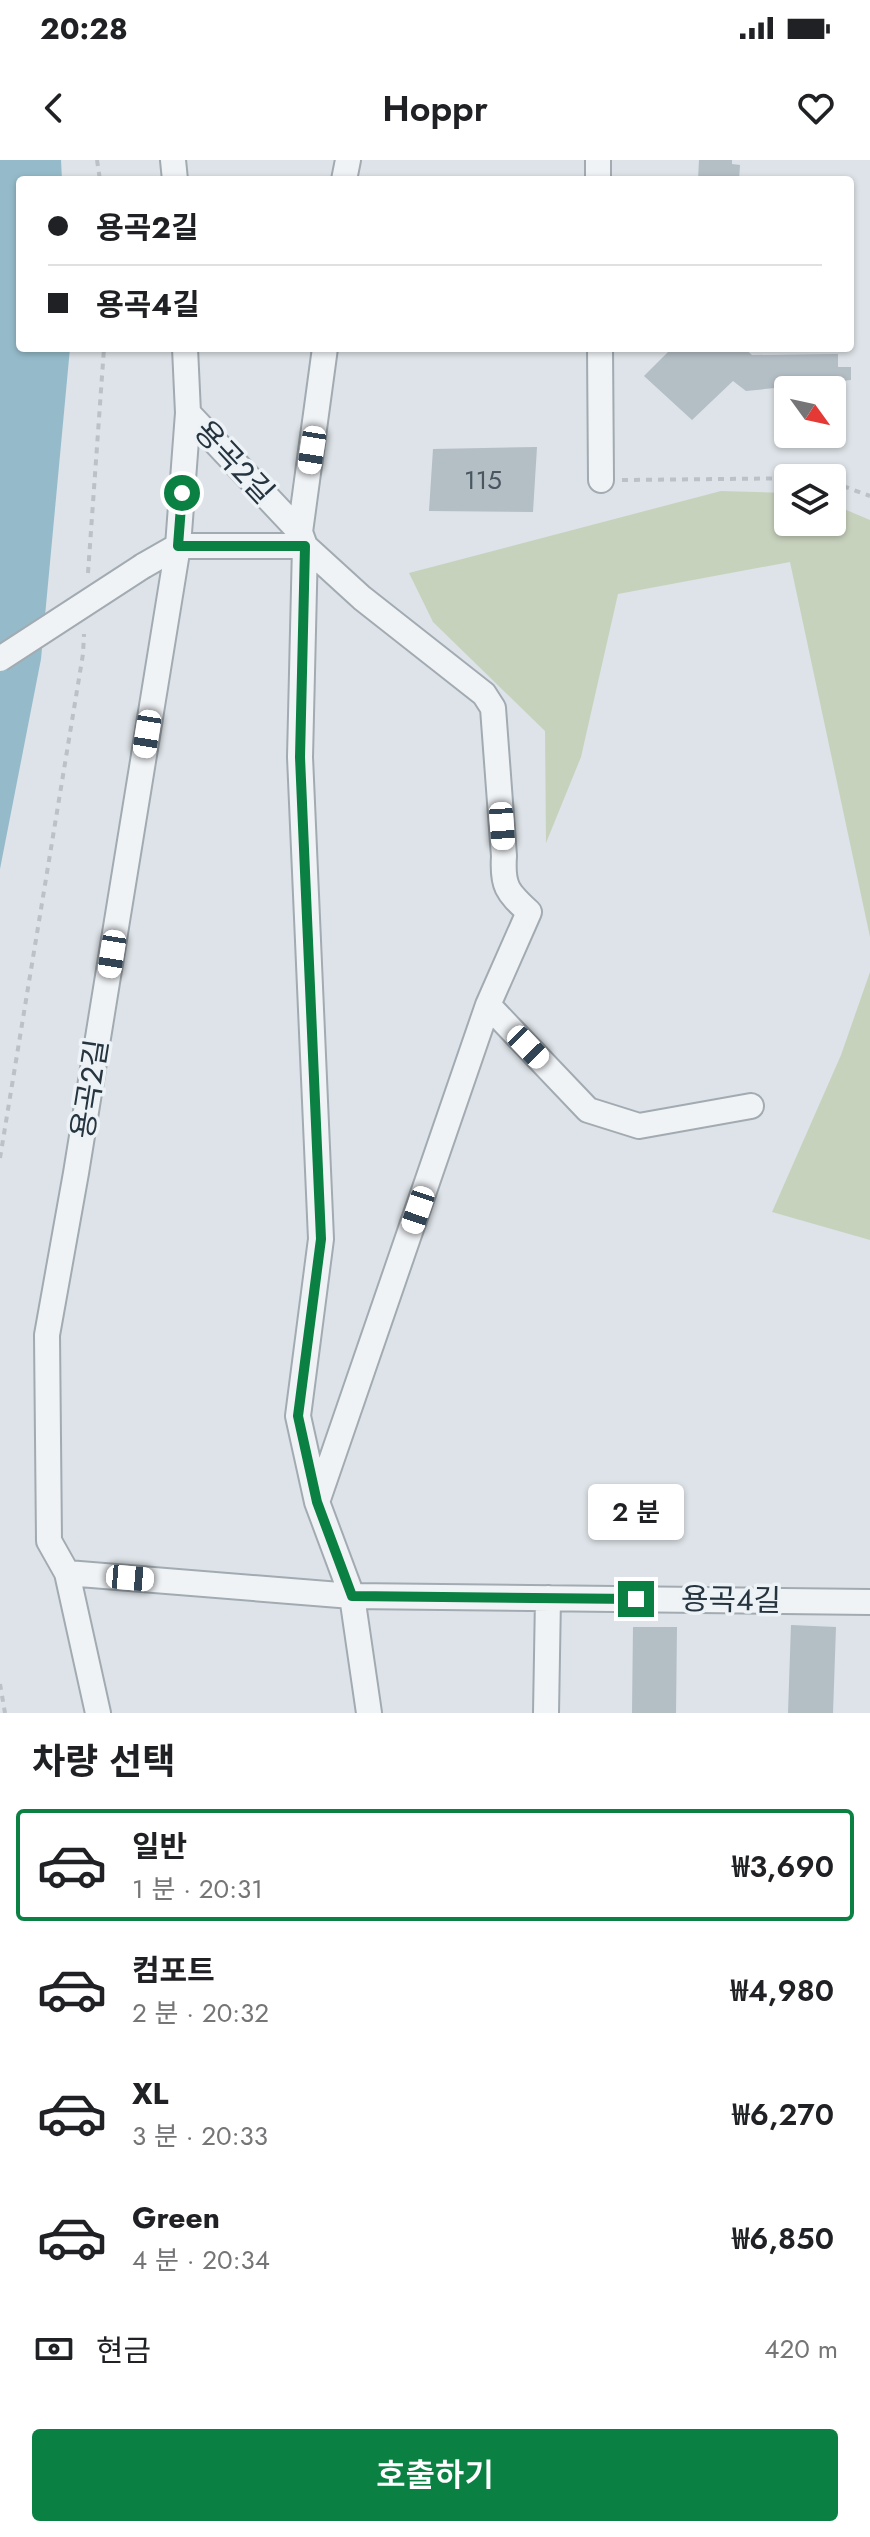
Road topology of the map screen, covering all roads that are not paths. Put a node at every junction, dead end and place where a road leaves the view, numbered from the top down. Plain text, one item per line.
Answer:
1 (185, 352) edge
2 (325, 352) edge
3 (600, 352) edge
4 (188, 413) junction
5 (601, 480) road end
6 (303, 539) junction
7 (178, 546) junction
8 (0, 659) edge
9 (488, 1005) junction
10 (751, 1106) dead end
11 (317, 1502) junction
12 (67, 1573) junction
13 (352, 1596) junction
14 (548, 1598) junction
15 (870, 1602) edge
16 (98, 1713) edge
17 (369, 1713) edge
18 (546, 1713) edge

1 - 4 street, 용곡2길
2 - 6 street
3 - 5 street
4 - 6 street, 용곡2길
4 - 7 street, 용곡2길
6 - 7 street
6 - 9 street, 용곡2길
6 - 11 street
7 - 8 street, bridge
7 - 12 street, 용곡2길
9 - 10 street
9 - 11 street
11 - 13 street
12 - 13 street, 용곡4길
12 - 16 street, 용곡2길
13 - 14 street, 용곡4길
13 - 17 street
14 - 15 street, 용곡4길
14 - 18 street

